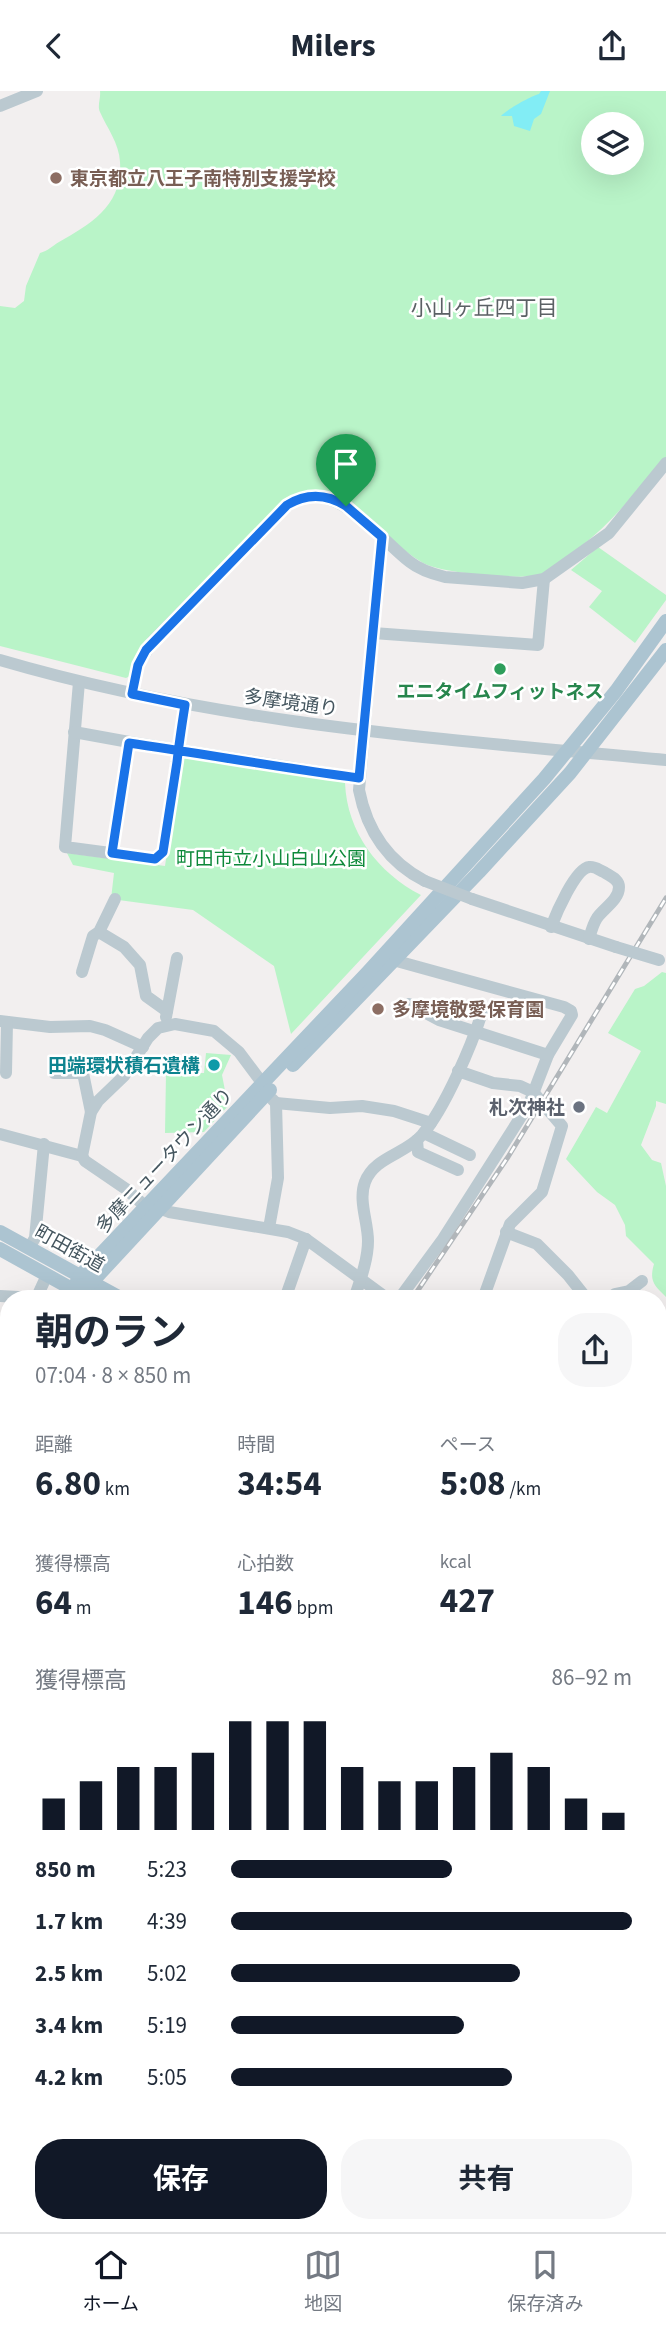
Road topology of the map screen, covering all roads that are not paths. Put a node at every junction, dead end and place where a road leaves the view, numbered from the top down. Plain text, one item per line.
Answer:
1 (37, 91) edge
2 (0, 106) edge
3 (666, 463) edge
4 (382, 537) junction
5 (544, 579) junction
6 (666, 621) edge
7 (373, 633) junction
8 (666, 650) edge
9 (0, 660) edge
10 (79, 682) junction
11 (132, 694) junction
12 (185, 705) junction
13 (74, 731) junction
14 (364, 731) junction
15 (129, 743) junction
16 (178, 750) junction
17 (568, 751) junction
18 (586, 753) junction
19 (666, 760) edge
20 (359, 778) junction
21 (112, 853) junction
22 (114, 899) dead end
23 (551, 926) junction
24 (99, 932) junction
25 (589, 939) junction
26 (177, 958) dead end
27 (393, 960) junction
28 (663, 961) edge
29 (82, 972) dead end
30 (409, 1004) dead end
31 (482, 1009) dead end
32 (166, 1018) junction
33 (4, 1021) edge
34 (475, 1033) junction
35 (143, 1047) junction
36 (548, 1055) junction
37 (458, 1071) junction
38 (6, 1073) dead end
39 (54, 1073) dead end
40 (533, 1092) junction
41 (268, 1093) junction
42 (91, 1112) junction
43 (424, 1132) junction
44 (0, 1134) edge
45 (44, 1144) junction
46 (470, 1155) dead end
47 (82, 1156) junction
48 (457, 1170) dead end
49 (146, 1207) junction
50 (161, 1209) junction
51 (269, 1228) junction
52 (0, 1232) edge
53 (506, 1232) junction
54 (306, 1240) junction
55 (29, 1248) junction
56 (0, 1249) edge
57 (47, 1275) junction
58 (360, 1280) junction
59 (642, 1280) dead end
60 (78, 1286) edge
61 (40, 1290) edge
62 (288, 1290) edge
63 (357, 1290) edge
64 (375, 1290) edge
65 (405, 1290) edge
66 (489, 1290) edge
67 (580, 1290) edge
68 (638, 1290) edge

1 - 2 street
3 - 5 street
4 - 5 street
4 - 7 street
4 - 11 street
5 - 7 street
6 - 17 main road, 多摩ニュータウン通り
7 - 14 street
8 - 18 main road, 多摩ニュータウン通り
9 - 10 street, 多摩境通り
10 - 11 street, 多摩境通り
10 - 13 street
11 - 12 street, 多摩境通り
12 - 14 street, 多摩境通り
12 - 16 street
13 - 15 street
13 - 21 street
14 - 17 street, 多摩境通り
14 - 20 street
15 - 16 street
15 - 21 street
16 - 20 street
16 - 21 street
17 - 18 street, 多摩境通り
17 - 41 main road, 多摩ニュータウン通り
18 - 19 street, 多摩境通り
18 - 27 main road, 多摩ニュータウン通り
20 - 23 street, bridge
22 - 24 street
23 - 25 street
23 - 25 street
24 - 29 street
24 - 32 street
25 - 28 street, bridge
26 - 32 street
27 - 36 street
27 - 41 main road, 多摩ニュータウン通り
30 - 34 street
31 - 34 street
32 - 35 street
32 - 41 street
33 - 35 street
33 - 38 street
34 - 36 street
34 - 37 street
35 - 42 street
36 - 40 street
37 - 40 street
37 - 43 street
39 - 42 street
40 - 53 street
40 - 65 street
41 - 43 street
41 - 49 main road, 多摩ニュータウン通り
41 - 50 main road, 多摩ニュータウン通り
41 - 51 street
42 - 47 street
43 - 46 street
43 - 48 street
43 - 58 street
44 - 45 street
45 - 47 street
45 - 55 street
47 - 49 street
49 - 60 main road, 多摩ニュータウン通り
50 - 51 street
50 - 60 main road, 多摩ニュータウン通り
51 - 54 street
52 - 55 main road, 町田街道
53 - 66 street
53 - 67 street
54 - 58 street
54 - 62 street
55 - 60 main road, 町田街道
56 - 57 main road, 町田街道
57 - 60 main road, 町田街道
57 - 61 street
58 - 63 street
58 - 64 street
59 - 68 street

